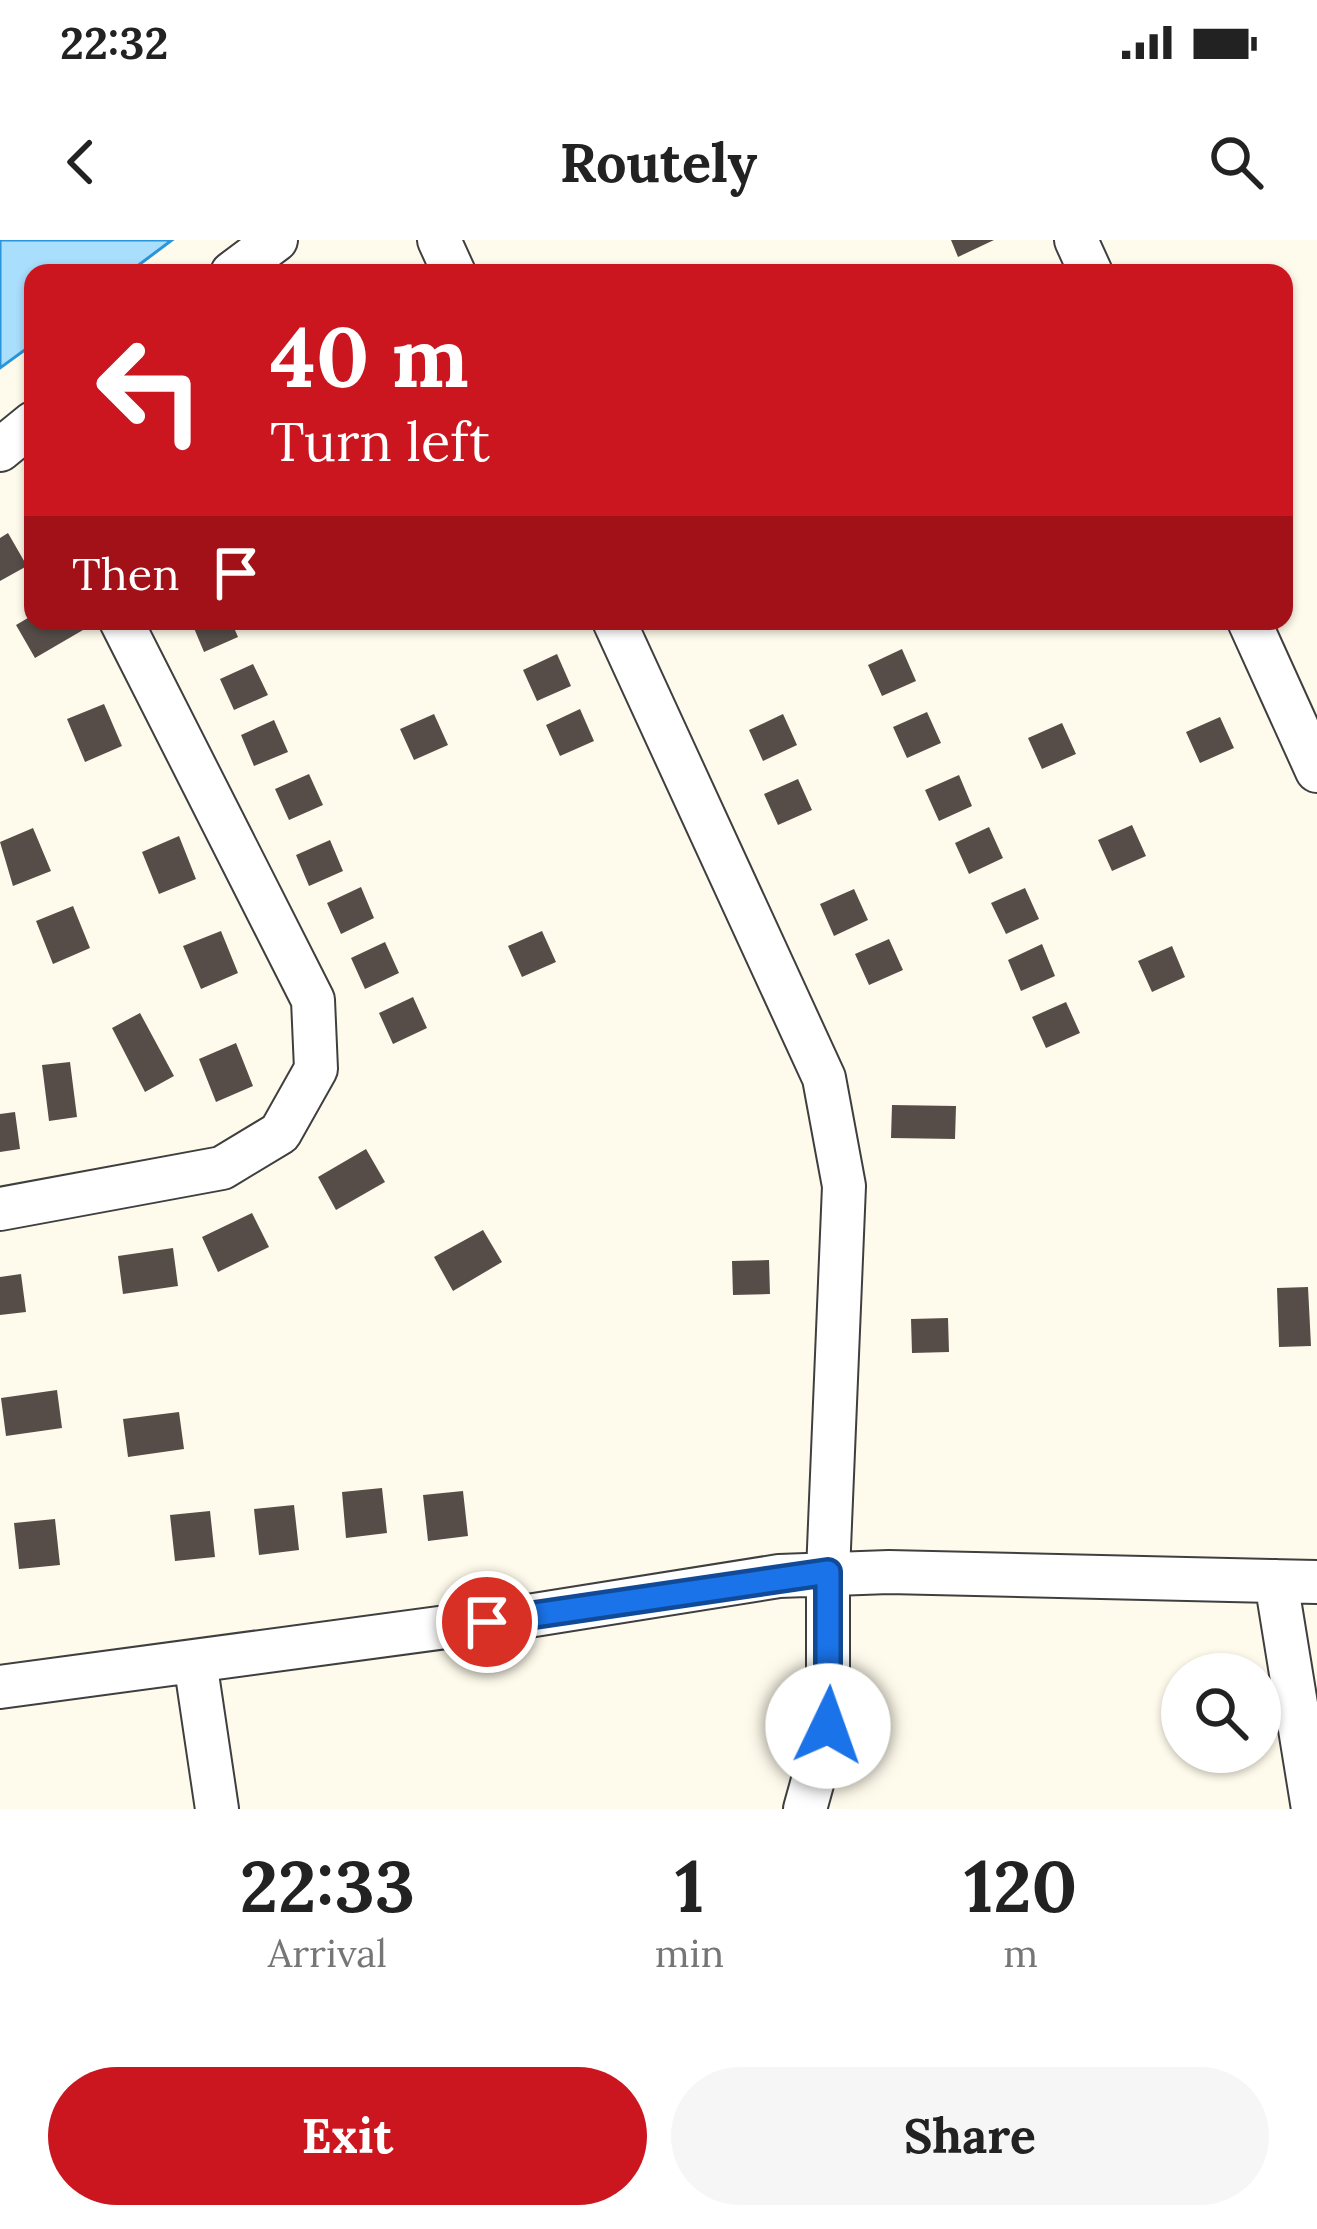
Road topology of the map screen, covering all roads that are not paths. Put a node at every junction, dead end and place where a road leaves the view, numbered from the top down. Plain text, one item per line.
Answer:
1 (276, 240) edge
2 (244, 264) edge
3 (126, 630) edge
4 (618, 630) edge
5 (1253, 630) edge
6 (1317, 771) edge
7 (0, 1209) edge
8 (828, 1572) junction
9 (1296, 1581) edge
10 (195, 1661) junction
11 (0, 1687) edge
12 (217, 1809) edge
13 (805, 1809) edge
14 (1313, 1809) edge

1 - 2 street
3 - 7 street
4 - 8 street
5 - 6 street
8 - 9 street
8 - 10 street
8 - 13 street
9 - 14 street
10 - 11 street
10 - 12 street

